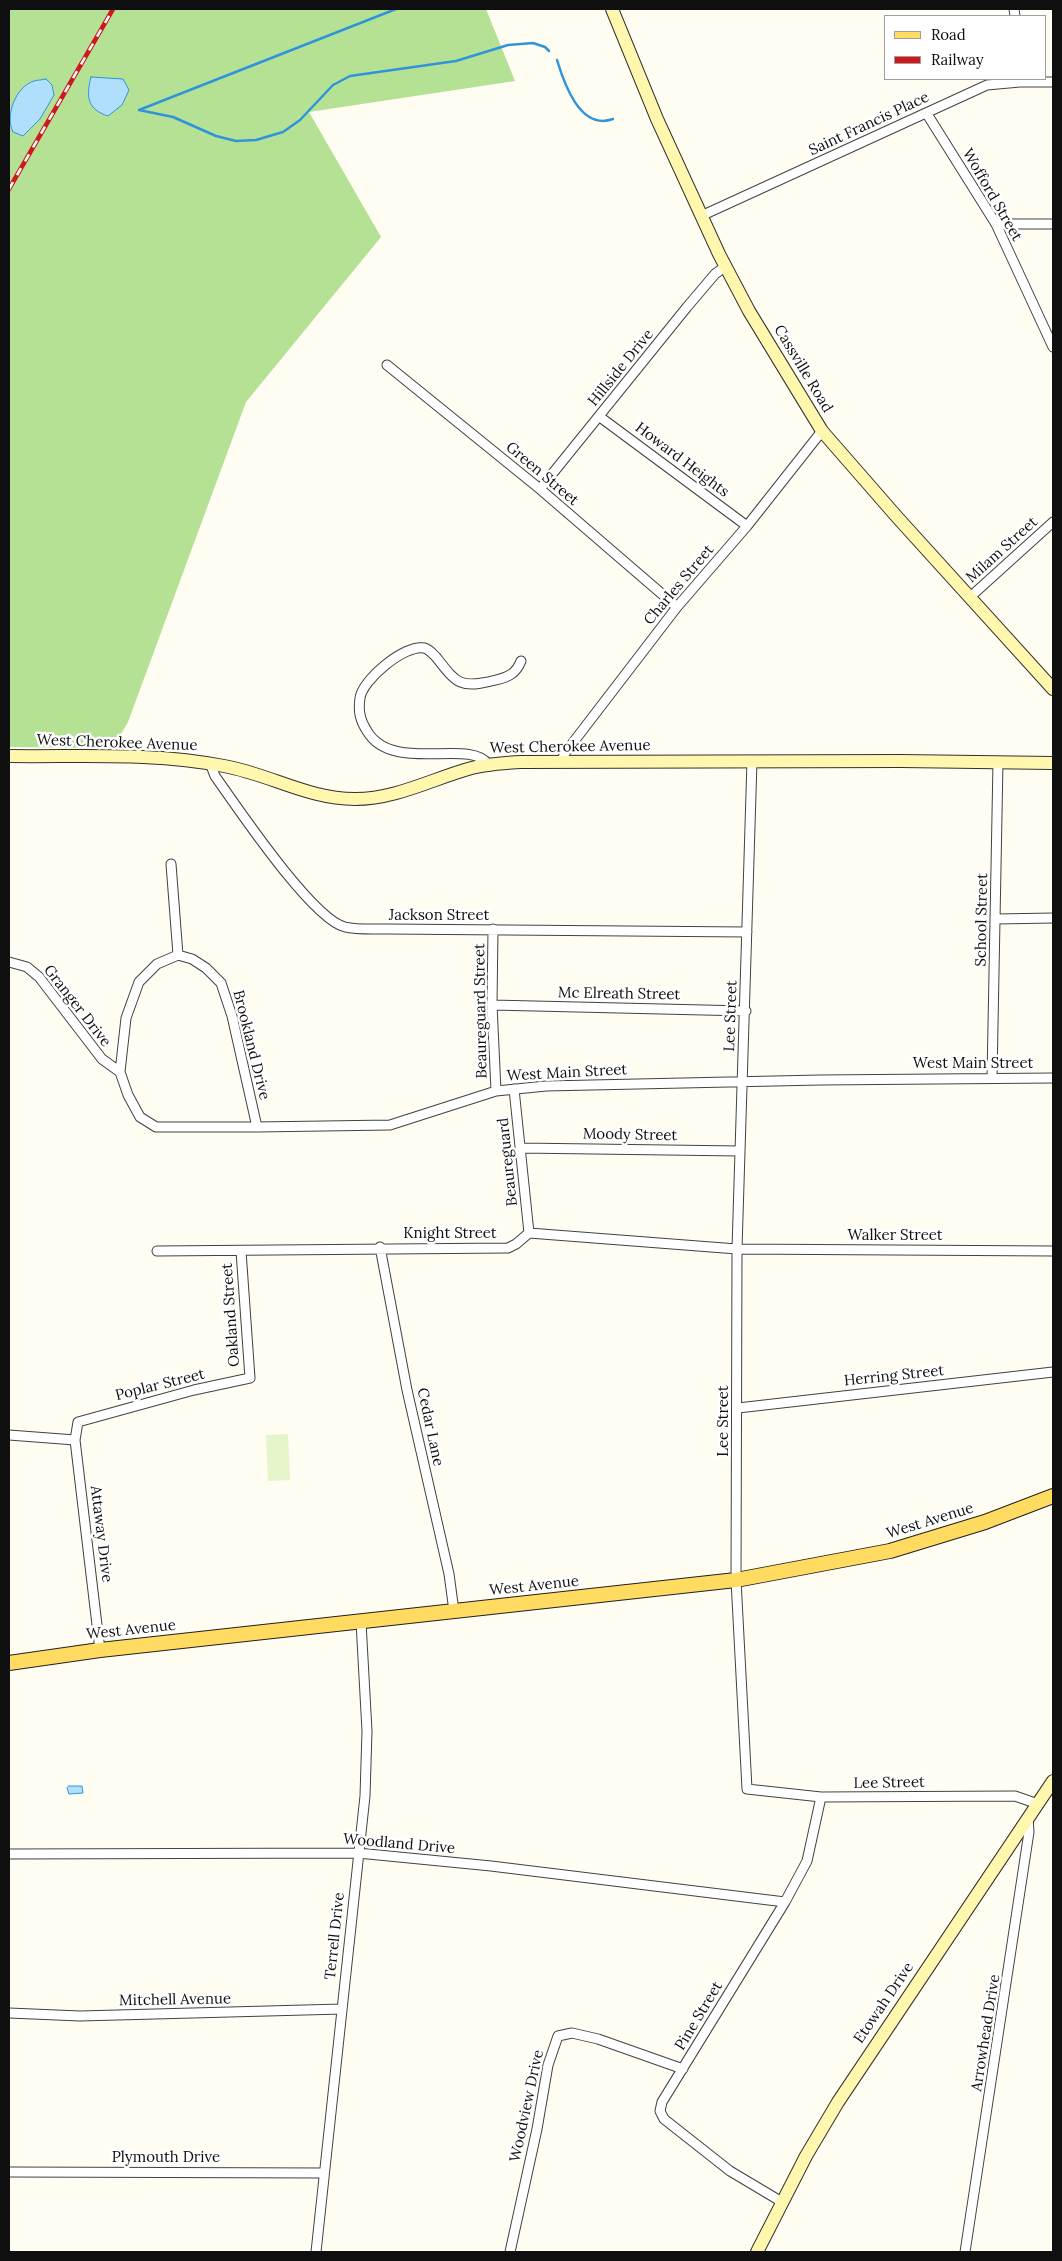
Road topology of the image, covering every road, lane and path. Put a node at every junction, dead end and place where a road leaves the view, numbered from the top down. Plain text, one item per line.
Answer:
1 (612, 9) edge
2 (1020, 80) edge
3 (1053, 82) edge
4 (926, 114) junction
5 (701, 216) junction
6 (996, 224) junction
7 (1053, 224) edge
8 (726, 266) junction
9 (1053, 347) edge
10 (387, 365) dead end
11 (600, 417) junction
12 (822, 431) junction
13 (540, 489) junction
14 (1053, 522) edge
15 (747, 526) junction
16 (970, 598) junction
17 (677, 607) junction
18 (522, 661) dead end
19 (1053, 689) edge
20 (9, 756) edge
21 (562, 760) junction
22 (752, 761) junction
23 (998, 762) junction
24 (210, 763) junction
25 (1053, 763) edge
26 (488, 764) junction
27 (171, 864) dead end
28 (1053, 918) edge
29 (996, 919) junction
30 (493, 930) junction
31 (747, 932) junction
32 (178, 956) junction
33 (9, 962) edge
34 (492, 1005) junction
35 (746, 1011) junction
36 (120, 1072) junction
37 (992, 1078) junction
38 (1053, 1078) edge
39 (742, 1081) junction
40 (514, 1089) junction
41 (496, 1091) junction
42 (257, 1127) junction
43 (520, 1148) junction
44 (740, 1150) junction
45 (529, 1233) junction
46 (380, 1247) junction
47 (737, 1249) junction
48 (241, 1250) junction
49 (157, 1251) dead end
50 (1053, 1251) edge
51 (1053, 1372) edge
52 (250, 1378) joint
53 (738, 1408) junction
54 (78, 1422) joint
55 (9, 1435) edge
56 (75, 1440) junction
57 (1053, 1496) edge
58 (736, 1580) junction
59 (454, 1612) junction
60 (361, 1622) junction
61 (100, 1650) junction
62 (9, 1663) edge
63 (1053, 1781) edge
64 (821, 1797) junction
65 (1038, 1804) junction
66 (1028, 1818) junction
67 (358, 1852) junction
68 (9, 1854) edge
69 (785, 1902) junction
70 (342, 2009) junction
71 (9, 2013) edge
72 (683, 2069) junction
73 (9, 2172) edge
74 (324, 2173) junction
75 (782, 2202) junction
76 (316, 2252) edge
77 (510, 2252) edge
78 (756, 2252) edge
79 (965, 2252) edge

1 - 5 main road, Cassville Road
2 - 3 street, Saint Francis Place
2 - 4 street, Saint Francis Place
4 - 5 street, Saint Francis Place
4 - 6 street, Wofford Street
5 - 8 main road, Cassville Road
6 - 7 street
6 - 9 street, Wofford Street
8 - 11 street, Hillside Drive
8 - 12 main road, Cassville Road
10 - 13 street, Green Street
11 - 13 street, Hillside Drive
11 - 15 street, Howard Heights
12 - 15 street, Charles Street
12 - 16 main road, Cassville Road
13 - 17 street, Green Street
14 - 16 street, Milam Street
15 - 17 street, Charles Street
16 - 19 main road, Cassville Road
17 - 21 street, Charles Street
18 - 26 street
20 - 24 main road, West Cherokee Avenue
21 - 22 main road, West Cherokee Avenue
21 - 26 main road, West Cherokee Avenue
22 - 23 main road, West Cherokee Avenue
22 - 31 street, Lee Street
23 - 25 main road, West Cherokee Avenue
23 - 29 street, School Street
24 - 26 main road, West Cherokee Avenue
24 - 30 street, Jackson Street
27 - 32 street
28 - 29 street
29 - 37 street, School Street
30 - 31 street, Jackson Street
30 - 34 street, Beaureguard Street
31 - 35 street, Lee Street
32 - 36 street
32 - 42 street, Brookland Drive
33 - 36 street, Granger Drive
34 - 35 street, Mc Elreath Street
34 - 41 street, Beaureguard Street
35 - 39 street, Lee Street
36 - 42 street, West Main Street
37 - 38 street, West Main Street
37 - 39 street, West Main Street
39 - 40 street, West Main Street
39 - 44 street, Lee Street
40 - 41 street, West Main Street
40 - 43 street, Beaureguard
41 - 42 street, West Main Street
43 - 44 street, Moody Street
43 - 45 street, Beaureguard
44 - 47 street, Lee Street
45 - 46 street, Knight Street
45 - 47 street
46 - 48 street, Knight Street
46 - 59 street, Cedar Lane
47 - 50 street, Walker Street
47 - 53 street, Lee Street
48 - 49 street, Knight Street
48 - 52 street, Oakland Street
51 - 53 street, Herring Street
52 - 54 street, Poplar Street
53 - 58 street, Lee Street
54 - 56 street, Attaway Drive
55 - 56 street
56 - 61 street, Attaway Drive
57 - 58 main road, West Avenue
58 - 59 main road, West Avenue
58 - 64 street, Lee Street
59 - 60 main road, West Avenue
60 - 61 main road, West Avenue
60 - 67 street, Terrell Drive
61 - 62 main road, West Avenue
63 - 65 main road, Etowah Drive
64 - 65 street, Lee Street
64 - 69 street, Pine Street
65 - 66 main road, Etowah Drive
66 - 75 main road, Etowah Drive
66 - 79 street, Arrowhead Drive
67 - 68 street, Woodland Drive
67 - 69 street, Woodland Drive
67 - 70 street, Terrell Drive
69 - 72 street, Pine Street
70 - 71 street, Mitchell Avenue
70 - 74 street, Terrell Drive
72 - 75 street, Pine Street
72 - 77 street, Woodview Drive
73 - 74 street, Plymouth Drive
74 - 76 street, Terrell Drive
75 - 78 main road, Etowah Drive

